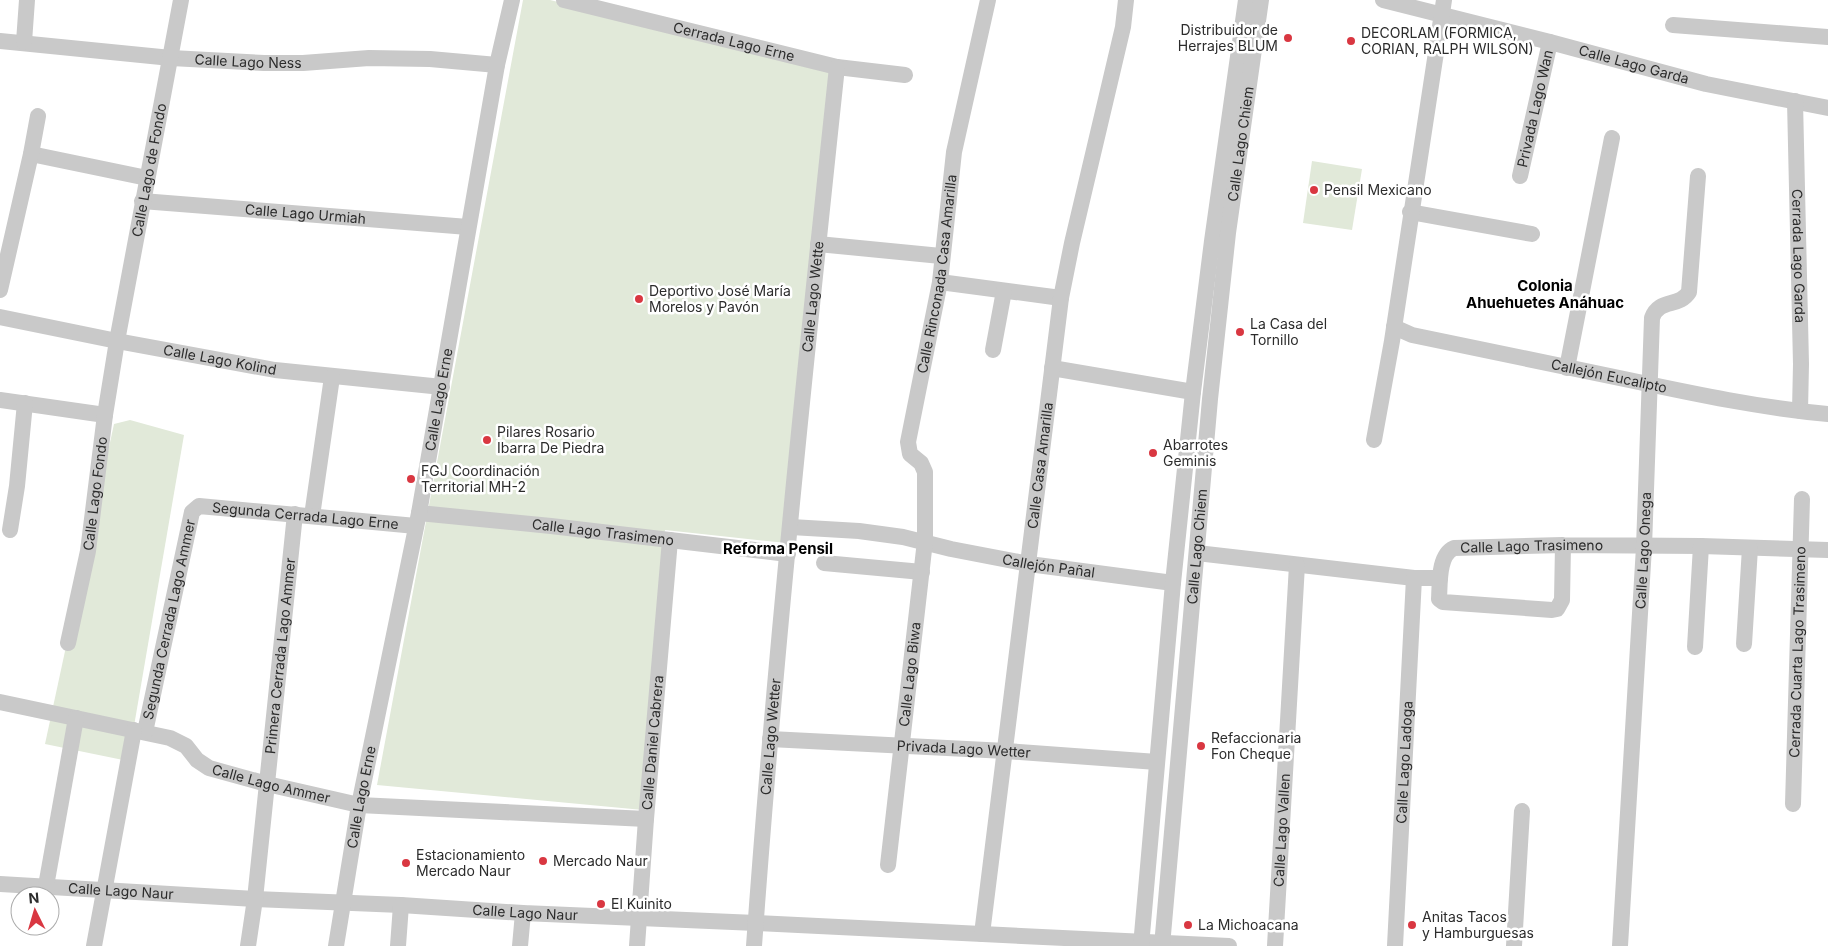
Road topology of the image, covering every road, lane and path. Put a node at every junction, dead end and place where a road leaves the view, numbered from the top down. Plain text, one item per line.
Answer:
1 (27, 0) edge
2 (181, 0) edge
3 (512, 0) edge
4 (564, 0) edge
5 (988, 0) edge
6 (1126, 0) edge
7 (1246, 0) edge
8 (1261, 0) edge
9 (1383, 0) edge
10 (1442, 7) edge
11 (1673, 25) dead end
12 (1828, 37) edge
13 (0, 41) edge
14 (24, 42) junction
15 (1550, 42) junction
16 (170, 58) junction
17 (497, 65) junction
18 (837, 67) junction
19 (905, 75) dead end
20 (1796, 101) junction
21 (1828, 108) edge
22 (38, 116) dead end
23 (1612, 138) dead end
24 (31, 154) junction
25 (1520, 176) dead end
26 (1698, 176) dead end
27 (147, 178) junction
28 (142, 201) junction
29 (1410, 212) junction
30 (468, 227) junction
31 (1532, 234) dead end
32 (818, 244) junction
33 (942, 256) junction
34 (940, 282) junction
35 (0, 290) edge
36 (1004, 291) junction
37 (1061, 298) junction
38 (0, 317) edge
39 (1394, 327) junction
40 (117, 341) junction
41 (992, 350) dead end
42 (1052, 368) junction
43 (1567, 368) junction
44 (332, 377) junction
45 (1649, 384) junction
46 (442, 387) junction
47 (1193, 392) junction
48 (0, 400) edge
49 (25, 403) junction
50 (1800, 411) junction
51 (1828, 414) edge
52 (104, 415) junction
53 (1374, 440) dead end
54 (1802, 499) dead end
55 (196, 508) joint
56 (304, 515) junction
57 (417, 520) junction
58 (791, 527) junction
59 (10, 530) dead end
60 (670, 540) junction
61 (925, 541) junction
62 (1563, 545) junction
63 (1701, 546) junction
64 (1644, 547) junction
65 (1750, 548) junction
66 (1800, 549) junction
67 (1828, 550) edge
68 (1197, 553) junction
69 (788, 554) junction
70 (824, 563) dead end
71 (1029, 564) junction
72 (1297, 565) junction
73 (922, 572) junction
74 (1414, 578) junction
75 (1440, 578) junction
76 (1173, 583) junction
77 (68, 643) dead end
78 (1744, 644) dead end
79 (1695, 647) dead end
80 (0, 702) edge
81 (76, 718) junction
82 (139, 731) junction
83 (770, 739) junction
84 (903, 745) junction
85 (1006, 751) junction
86 (1157, 762) junction
87 (267, 784) junction
88 (358, 804) junction
89 (1793, 804) dead end
90 (1522, 811) dead end
91 (646, 819) junction
92 (888, 865) dead end
93 (0, 884) edge
94 (46, 886) joint
95 (60, 887) edge
96 (103, 890) junction
97 (256, 899) junction
98 (343, 902) junction
99 (401, 905) junction
100 (523, 913) junction
101 (639, 918) junction
102 (756, 923) junction
103 (982, 934) junction
104 (1141, 944) edge
105 (1162, 945) edge
106 (94, 946) edge
107 (248, 946) edge
108 (336, 946) edge
109 (398, 946) edge
110 (520, 946) edge
111 (637, 946) edge
112 (754, 946) edge
113 (1229, 946) edge
114 (1276, 946) edge
115 (1395, 946) edge
116 (1514, 946) edge
117 (1620, 946) edge

1 - 14 street
2 - 16 street, Calle Lago de Fondo
3 - 17 street, Calle Lago Erne
4 - 18 street, Cerrada Lago Erne
5 - 33 street, Calle Rinconada Casa Amarilla
6 - 37 street, Calle Casa Amarilla
7 - 47 street, Calle Lago Chiem
8 - 68 street, Calle Lago Chiem
9 - 10 street, Calle Lago Garda
10 - 15 street, Calle Lago Garda
10 - 29 street
11 - 12 street
13 - 14 street, Calle Lago Ness
14 - 16 street, Calle Lago Ness
15 - 20 street, Calle Lago Garda
15 - 25 street, Privada Lago Wan
16 - 17 street, Calle Lago Ness
16 - 27 street, Calle Lago de Fondo
17 - 30 street, Calle Lago Erne
18 - 19 street, Cerrada Lago Erne
18 - 32 street, Calle Lago Wette
20 - 21 street, Calle Lago Garda
20 - 50 street, Cerrada Lago Garda
22 - 24 street
23 - 43 street
24 - 27 street
24 - 35 street
26 - 45 street, Calle Lago Onega
27 - 28 street, Calle Lago de Fondo
28 - 30 street, Calle Lago Urmiah
28 - 40 street, Calle Lago de Fondo
29 - 31 street
29 - 39 street
30 - 46 street, Calle Lago Erne
32 - 33 street
32 - 58 street, Calle Lago Wette
33 - 34 street, Calle Rinconada Casa Amarilla
34 - 36 street
34 - 61 street, Calle Rinconada Casa Amarilla
36 - 37 street
36 - 41 street
37 - 42 street, Calle Casa Amarilla
38 - 40 street, Calle Lago Kolind
39 - 43 street, Callejón Eucalipto
39 - 53 street
40 - 44 street, Calle Lago Kolind
40 - 52 street, Calle Lago Fondo
42 - 47 street
42 - 71 street, Calle Casa Amarilla
43 - 45 street, Callejón Eucalipto
44 - 46 street, Calle Lago Kolind
44 - 56 street, Primera Cerrada Lago Ammer
45 - 50 street, Callejón Eucalipto
45 - 64 street, Calle Lago Onega
46 - 57 street, Calle Lago Erne
47 - 76 street, Calle Lago Chiem
48 - 49 street
49 - 52 street
49 - 59 street
50 - 51 street, Callejón Eucalipto
52 - 77 street, Calle Lago Fondo
54 - 66 street, Cerrada Cuarta Lago Trasimeno
55 - 56 street, Segunda Cerrada Lago Erne
55 - 82 street, Segunda Cerrada Lago Ammer
56 - 57 street, Segunda Cerrada Lago Erne
56 - 87 street, Primera Cerrada Lago Ammer
57 - 60 street, Calle Lago Trasimeno
57 - 88 street, Calle Lago Erne
58 - 61 street
58 - 69 street, Calle Lago Wetter
60 - 69 street, Calle Lago Trasimeno
60 - 91 street, Calle Daniel Cabrera
61 - 71 street, Callejón Pañal
61 - 73 street, Calle Lago Biwa
62 - 64 street, Calle Lago Trasimeno
62 - 75 street, Calle Lago Trasimeno
62 - 75 street, Calle Lago Trasimeno
63 - 64 street, Calle Lago Trasimeno
63 - 65 street, Calle Lago Trasimeno
63 - 79 street
64 - 117 street, Calle Lago Onega
65 - 66 street, Calle Lago Trasimeno
65 - 78 street
66 - 67 street, Calle Lago Trasimeno
66 - 89 street, Cerrada Cuarta Lago Trasimeno
68 - 72 street
68 - 105 street, Calle Lago Chiem
69 - 83 street, Calle Lago Wetter
70 - 73 street
71 - 76 street, Callejón Pañal
71 - 85 street, Calle Casa Amarilla
72 - 74 street
72 - 114 street, Calle Lago Vallen
73 - 84 street, Calle Lago Biwa
74 - 75 street
74 - 115 street, Calle Lago Ladoga
76 - 86 street, Calle Lago Chiem
80 - 81 street, Calle Lago Ammer
81 - 82 street, Calle Lago Ammer
81 - 94 street
82 - 87 street, Calle Lago Ammer
82 - 96 street, Segunda Cerrada Lago Ammer
83 - 84 street, Privada Lago Wetter
83 - 102 street, Calle Lago Wetter
84 - 85 street, Privada Lago Wetter
84 - 92 street, Calle Lago Biwa
85 - 86 street, Privada Lago Wetter
85 - 103 street, Calle Casa Amarilla
86 - 104 street, Calle Lago Chiem
87 - 88 street, Calle Lago Ammer
87 - 97 street, Primera Cerrada Lago Ammer
88 - 91 street, Calle Lago Ammer
88 - 98 street, Calle Lago Erne
90 - 116 street
91 - 101 street, Calle Daniel Cabrera
93 - 94 street, Calle Lago Naur
95 - 96 street, Calle Lago Naur
96 - 97 street, Calle Lago Naur
96 - 106 street, Segunda Cerrada Lago Ammer
97 - 98 street, Calle Lago Naur
97 - 107 street, Primera Cerrada Lago Ammer
98 - 99 street, Calle Lago Naur
98 - 108 street, Calle Lago Erne
99 - 100 street, Calle Lago Naur
99 - 109 street
100 - 101 street, Calle Lago Naur
100 - 110 street
101 - 102 street, Calle Lago Naur
101 - 111 street, Calle Daniel Cabrera
102 - 103 street, Calle Lago Naur
102 - 112 street, Calle Lago Wetter
103 - 104 street, Calle Lago Naur
104 - 105 street, Calle Lago Naur
105 - 113 street, Calle Lago Naur

